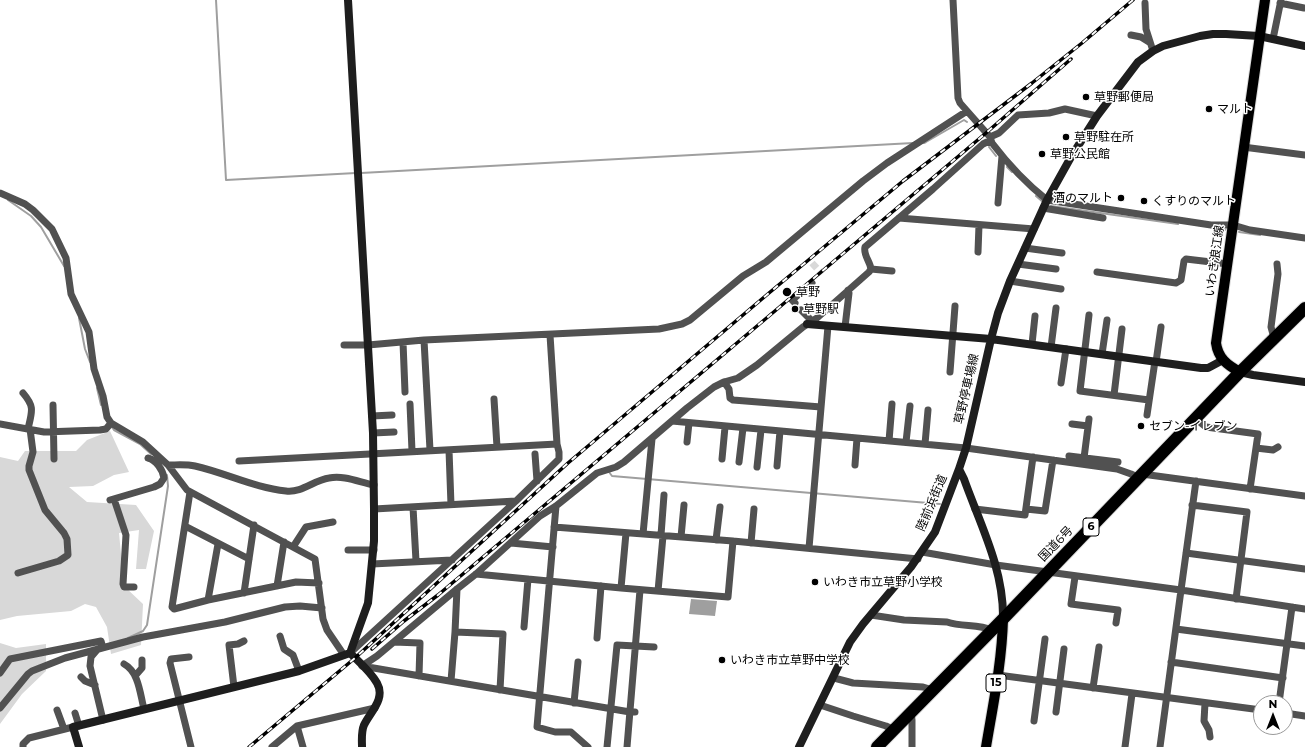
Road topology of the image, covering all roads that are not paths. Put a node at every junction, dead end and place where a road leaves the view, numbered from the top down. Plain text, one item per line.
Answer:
1 (348, 0) edge
2 (953, 0) edge
3 (1265, 2) edge
4 (1280, 2) edge
5 (1145, 3) dead end
6 (1304, 8) dead end
7 (1131, 36) dead end
8 (1259, 36) junction
9 (1273, 39) junction
10 (1149, 42) junction
11 (1305, 46) edge
12 (1153, 51) junction
13 (967, 111) junction
14 (1097, 116) junction
15 (991, 140) junction
16 (1243, 147) junction
17 (1305, 155) edge
18 (1002, 156) junction
19 (0, 193) edge
20 (1047, 200) junction
21 (998, 203) dead end
22 (1044, 208) junction
23 (899, 218) junction
24 (1102, 218) dead end
25 (979, 225) junction
26 (1233, 225) junction
27 (1034, 229) junction
28 (1305, 238) edge
29 (1025, 248) junction
30 (978, 252) dead end
31 (1062, 253) dead end
32 (1018, 264) junction
33 (1228, 264) junction
34 (1277, 264) dead end
35 (871, 269) junction
36 (1056, 269) dead end
37 (892, 271) dead end
38 (1097, 272) dead end
39 (1010, 281) junction
40 (812, 283) dead end
41 (1061, 288) dead end
42 (848, 290) junction
43 (795, 303) dead end
44 (955, 306) dead end
45 (1056, 308) dead end
46 (1305, 308) edge
47 (801, 310) dead end
48 (1089, 315) dead end
49 (1035, 316) dead end
50 (1107, 320) dead end
51 (810, 322) junction
52 (828, 326) junction
53 (845, 327) junction
54 (1161, 327) dead end
55 (1122, 329) dead end
56 (550, 335) junction
57 (953, 336) junction
58 (1274, 338) junction
59 (991, 339) junction
60 (424, 340) junction
61 (403, 342) junction
62 (1032, 344) junction
63 (344, 345) dead end
64 (368, 345) junction
65 (1051, 347) junction
66 (1066, 349) junction
67 (1085, 351) junction
68 (1102, 354) junction
69 (1120, 356) junction
70 (1223, 360) junction
71 (1156, 361) junction
72 (950, 372) dead end
73 (1240, 372) junction
74 (724, 382) junction
75 (1305, 382) edge
76 (1061, 384) dead end
77 (404, 392) dead end
78 (23, 393) dead end
79 (1114, 395) junction
80 (494, 400) dead end
81 (1149, 400) junction
82 (410, 404) dead end
83 (892, 404) dead end
84 (53, 405) dead end
85 (910, 406) dead end
86 (821, 407) junction
87 (928, 410) dead end
88 (392, 414) dead end
89 (1147, 415) dead end
90 (372, 416) junction
91 (1196, 419) junction
92 (672, 421) junction
93 (0, 424) edge
94 (110, 424) junction
95 (688, 424) junction
96 (1072, 424) dead end
97 (725, 427) junction
98 (743, 428) junction
99 (29, 429) junction
100 (761, 430) junction
101 (54, 431) junction
102 (394, 432) dead end
103 (780, 432) junction
104 (373, 433) junction
105 (818, 435) junction
106 (652, 438) junction
107 (857, 438) junction
108 (889, 441) junction
109 (687, 442) dead end
110 (906, 442) junction
111 (557, 444) junction
112 (926, 444) junction
113 (497, 447) junction
114 (1278, 447) dead end
115 (966, 448) junction
116 (1256, 448) junction
117 (430, 450) junction
118 (449, 450) junction
119 (412, 451) junction
120 (373, 454) junction
121 (535, 454) dead end
122 (1069, 456) dead end
123 (1033, 457) junction
124 (148, 458) dead end
125 (54, 459) dead end
126 (722, 460) dead end
127 (1052, 460) junction
128 (1085, 460) junction
129 (239, 461) dead end
130 (739, 462) dead end
131 (1118, 462) dead end
132 (168, 465) junction
133 (855, 465) dead end
134 (777, 466) dead end
135 (757, 467) dead end
136 (959, 470) junction
137 (174, 472) junction
138 (163, 476) junction
139 (1140, 476) junction
140 (537, 481) junction
141 (1196, 481) junction
142 (374, 485) junction
143 (1250, 489) junction
144 (190, 492) junction
145 (664, 495) dead end
146 (1305, 496) edge
147 (516, 501) junction
148 (451, 505) junction
149 (684, 505) dead end
150 (1192, 505) junction
151 (556, 506) junction
152 (413, 507) junction
153 (720, 507) dead end
154 (1026, 508) junction
155 (374, 509) junction
156 (975, 509) junction
157 (754, 510) dead end
158 (333, 522) dead end
159 (185, 526) junction
160 (254, 526) junction
161 (554, 527) junction
162 (626, 532) junction
163 (643, 534) junction
164 (662, 535) junction
165 (681, 537) junction
166 (716, 540) junction
167 (733, 541) junction
168 (284, 542) junction
169 (511, 543) junction
170 (751, 543) junction
171 (218, 544) junction
172 (294, 547) junction
173 (553, 547) junction
174 (809, 548) junction
175 (348, 550) dead end
176 (374, 550) junction
177 (1186, 553) junction
178 (920, 556) junction
179 (249, 559) junction
180 (452, 560) junction
181 (416, 561) junction
182 (1240, 561) junction
183 (372, 564) junction
184 (996, 565) junction
185 (1305, 569) edge
186 (1048, 572) junction
187 (18, 573) dead end
188 (476, 574) junction
189 (1075, 577) junction
190 (528, 579) junction
191 (551, 581) junction
192 (319, 583) junction
193 (277, 586) junction
194 (601, 586) junction
195 (134, 587) dead end
196 (457, 588) junction
197 (621, 588) junction
198 (640, 590) junction
199 (1180, 590) junction
200 (658, 591) junction
201 (244, 593) junction
202 (1236, 599) junction
203 (208, 600) junction
204 (1292, 607) junction
205 (322, 608) junction
206 (1305, 609) edge
207 (871, 615) junction
208 (1003, 619) junction
209 (1116, 623) dead end
210 (524, 627) dead end
211 (1176, 629) junction
212 (992, 630) junction
213 (455, 632) junction
214 (280, 636) dead end
215 (597, 638) dead end
216 (1045, 639) dead end
217 (244, 640) dead end
218 (394, 642) junction
219 (1287, 644) junction
220 (635, 646) junction
221 (1305, 646) edge
222 (654, 647) dead end
223 (1099, 647) dead end
224 (100, 649) junction
225 (1064, 649) dead end
226 (347, 654) junction
227 (189, 657) dead end
228 (142, 660) dead end
229 (578, 662) dead end
230 (1171, 662) junction
231 (124, 664) dead end
232 (362, 666) junction
233 (299, 671) junction
234 (0, 673) edge
235 (998, 675) junction
236 (135, 676) junction
237 (419, 676) junction
238 (82, 677) dead end
239 (834, 678) junction
240 (1283, 678) junction
241 (451, 681) junction
242 (1040, 681) junction
243 (1060, 684) junction
244 (94, 685) junction
245 (234, 687) junction
246 (1093, 688) junction
247 (500, 690) junction
248 (933, 690) junction
249 (1132, 694) junction
250 (1280, 695) edge
251 (540, 698) junction
252 (1167, 698) junction
253 (180, 700) junction
254 (574, 703) junction
255 (1205, 703) junction
256 (820, 705) junction
257 (0, 708) edge
258 (375, 708) junction
259 (144, 709) junction
260 (611, 709) junction
261 (1253, 709) edge
262 (57, 710) dead end
263 (633, 712) junction
264 (1056, 712) dead end
265 (75, 713) dead end
266 (911, 713) junction
267 (1293, 714) edge
268 (1305, 716) edge
269 (103, 720) junction
270 (1034, 720) dead end
271 (76, 726) junction
272 (298, 726) junction
273 (64, 729) junction
274 (894, 730) junction
275 (1210, 738) dead end
276 (23, 747) edge
277 (79, 747) edge
278 (192, 747) edge
279 (272, 747) edge
280 (303, 747) edge
281 (360, 747) edge
282 (588, 747) edge
283 (607, 747) edge
284 (628, 747) edge
285 (799, 747) edge
286 (877, 747) edge
287 (912, 747) edge
288 (986, 747) edge
289 (1125, 747) edge
290 (1160, 747) edge

1 - 64 street
2 - 13 street
3 - 8 main road, いわき浪江線
4 - 6 street
4 - 9 street
5 - 10 street
7 - 10 street
8 - 9 street
8 - 12 street
8 - 16 main road, いわき浪江線
9 - 11 street
10 - 12 street
12 - 14 street
13 - 15 street
13 - 56 street
14 - 15 street
14 - 20 street
15 - 18 street
15 - 23 street
16 - 17 street
16 - 26 main road, いわき浪江線
18 - 20 street
18 - 21 street
19 - 94 street
20 - 22 street
20 - 26 street
22 - 24 street
22 - 27 street
23 - 25 street
23 - 35 street
25 - 27 street
25 - 30 street
26 - 28 street
26 - 33 main road, いわき浪江線
27 - 29 street
29 - 31 street
29 - 32 street
32 - 36 street
32 - 39 street
33 - 38 street
33 - 70 main road, いわき浪江線
34 - 58 street
35 - 37 street
35 - 42 street
39 - 41 street
39 - 59 street
40 - 43 street
42 - 51 street
42 - 53 street
44 - 57 street
45 - 65 street
46 - 58 highway, 国道6号 / 6
47 - 51 street
48 - 67 street
49 - 62 street
50 - 68 street
51 - 52 street, 草野停車場線
51 - 74 street
52 - 53 street, 草野停車場線
52 - 86 street
53 - 57 street, 草野停車場線
54 - 71 street
55 - 69 street
56 - 60 street
56 - 111 street
57 - 59 street, 草野停車場線
57 - 72 street
58 - 73 highway, 国道6号 / 6
59 - 62 street
59 - 115 street, 草野停車場線
60 - 61 street
60 - 117 street
61 - 64 street
61 - 77 street
62 - 65 street
63 - 64 street
64 - 90 street
65 - 66 street
66 - 67 street
66 - 76 street
67 - 68 street
67 - 79 street
68 - 69 street
69 - 71 street
69 - 79 street
70 - 71 street
70 - 73 main road
71 - 81 street
73 - 75 street
73 - 91 highway, 国道6号 / 6
74 - 86 street
74 - 92 street
78 - 99 street
79 - 81 street
80 - 113 street
81 - 89 street
82 - 119 street
83 - 108 street
84 - 101 street
85 - 110 street
86 - 105 street
87 - 112 street
88 - 90 street
90 - 104 street
91 - 116 street
91 - 139 highway, 国道6号 / 6
92 - 95 street
92 - 106 street
93 - 99 street
94 - 101 street
94 - 132 street
95 - 97 street
95 - 109 street
96 - 128 street
97 - 98 street
97 - 126 street
98 - 100 street
98 - 130 street
99 - 101 street
99 - 187 street
100 - 103 street
100 - 135 street
101 - 125 street
102 - 104 street
103 - 105 street
103 - 134 street
104 - 120 street
105 - 107 street
105 - 174 street
106 - 151 street
106 - 163 street
107 - 108 street
107 - 133 street
108 - 110 street
110 - 112 street
111 - 113 street
111 - 140 street
112 - 115 street
113 - 118 street
114 - 116 street
115 - 123 street
115 - 136 street, 草野停車場線
116 - 143 street
117 - 118 street
117 - 119 street
118 - 148 street
119 - 120 street
120 - 129 street
120 - 142 street
121 - 140 street
122 - 128 street
123 - 127 street
123 - 154 street
124 - 138 street
127 - 128 street
127 - 154 street
128 - 131 street
128 - 139 street
132 - 137 street
132 - 142 street
136 - 156 street
136 - 178 street, 陸前浜街道
137 - 138 street
137 - 144 street
138 - 195 street
139 - 141 street
139 - 186 highway, 国道6号 / 6
140 - 147 street
141 - 143 street
141 - 150 street
142 - 155 street
143 - 146 street
144 - 159 street
144 - 160 street
145 - 164 street
147 - 148 street
147 - 180 street
148 - 152 street
149 - 165 street
150 - 177 street
150 - 182 street
151 - 161 street
151 - 169 street
152 - 155 street
152 - 181 street
153 - 166 street
154 - 156 street
155 - 176 street
156 - 184 street
157 - 170 street
158 - 172 street
159 - 171 street
159 - 203 street
160 - 168 street
160 - 179 street
161 - 162 street
161 - 173 street
162 - 163 street
162 - 197 street
163 - 164 street
164 - 165 street
164 - 200 street
165 - 166 street
166 - 167 street
167 - 170 street
167 - 200 street
168 - 172 street
168 - 193 street
169 - 173 street
169 - 188 street
170 - 174 street
171 - 179 street
171 - 203 street
172 - 192 street
173 - 191 street
174 - 178 street
175 - 176 street
176 - 183 street
177 - 182 street
177 - 199 street
178 - 184 street
178 - 207 street, 陸前浜街道
179 - 201 street
180 - 181 street
180 - 226 street
181 - 183 street
182 - 185 street
182 - 202 street
183 - 226 street
184 - 186 street
184 - 208 street
186 - 189 street
186 - 208 highway, 国道6号 / 6
188 - 190 street
188 - 196 street
189 - 199 street
189 - 209 street
190 - 191 street
190 - 210 street
191 - 194 street
191 - 251 street
192 - 193 street
192 - 205 street
193 - 201 street
194 - 197 street
194 - 215 street
196 - 213 street
196 - 218 street
197 - 198 street
198 - 200 street
198 - 220 street
199 - 202 street
199 - 211 street
201 - 203 street
202 - 204 street
204 - 206 street
204 - 219 street
205 - 224 street
205 - 226 street
207 - 212 street
207 - 239 street, 陸前浜街道
208 - 212 highway, 国道6号 / 6
208 - 235 main road, 15
211 - 219 street
211 - 230 street
212 - 248 highway, 国道6号 / 6
213 - 241 street
213 - 247 street
214 - 233 street
216 - 242 street
217 - 245 street
218 - 232 street
218 - 237 street
219 - 221 street
219 - 240 street
220 - 222 street
220 - 260 street
220 - 263 street
223 - 246 street
224 - 234 street
224 - 244 street
224 - 257 street
225 - 243 street
226 - 232 street
226 - 233 street
227 - 253 street
228 - 236 street
229 - 254 street
230 - 240 street
230 - 252 street
231 - 236 street
232 - 237 street
232 - 258 street
233 - 245 street
235 - 242 street
235 - 288 main road, 15
236 - 259 street
237 - 241 street
238 - 244 street
239 - 248 street
239 - 256 street, 陸前浜街道
240 - 250 street
241 - 247 street
242 - 243 street
242 - 270 street
243 - 246 street
243 - 264 street
244 - 269 street
245 - 253 street
246 - 249 street
247 - 251 street
248 - 266 highway, 国道6号 / 6
249 - 252 street
249 - 289 street
251 - 254 street
251 - 282 street
252 - 255 street
252 - 290 street
253 - 259 street
253 - 278 street
254 - 260 street
255 - 261 street
255 - 275 street
256 - 274 street
256 - 285 street, 陸前浜街道
258 - 272 street
258 - 281 street
259 - 269 street
260 - 263 street
260 - 283 street
262 - 273 street
263 - 284 street
265 - 271 street
266 - 274 highway, 国道6号 / 6
266 - 287 street
267 - 268 street
269 - 271 street
271 - 273 street
271 - 277 street
272 - 279 street
272 - 280 street
273 - 276 street
274 - 286 highway, 国道6号 / 6

